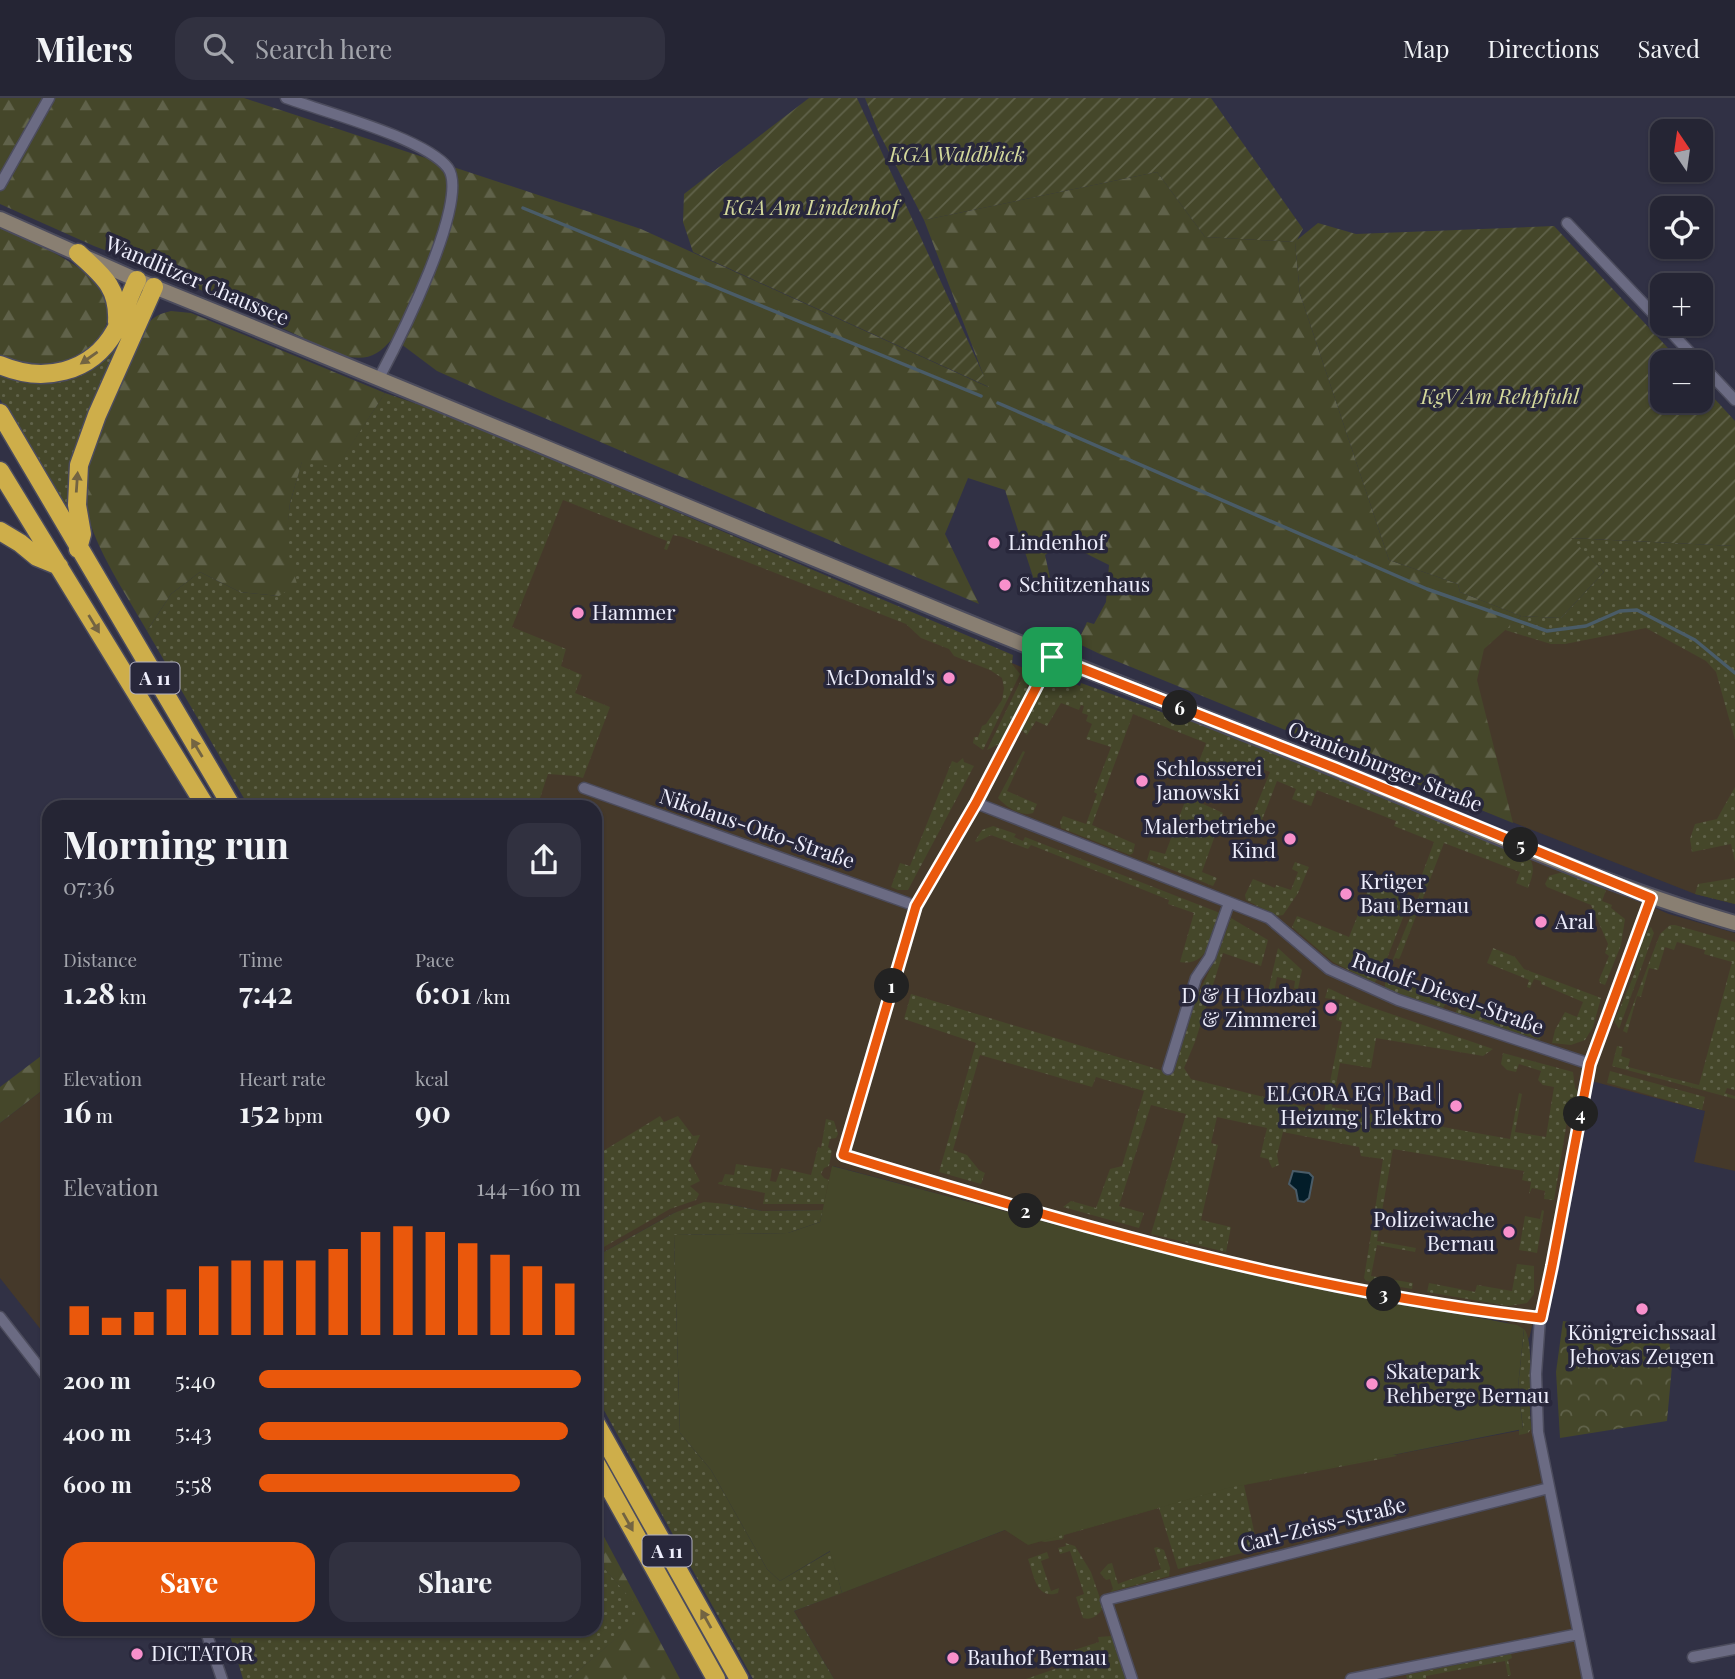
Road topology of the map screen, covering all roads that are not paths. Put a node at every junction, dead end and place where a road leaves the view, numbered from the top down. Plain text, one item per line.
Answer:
1 (50, 98) edge
2 (286, 98) edge
3 (0, 185) edge
4 (0, 219) edge
5 (1567, 223) dead end
6 (78, 253) junction
7 (137, 280) junction
8 (154, 287) junction
9 (1650, 310) edge
10 (115, 330) junction
11 (1674, 336) edge
12 (1688, 350) edge
13 (0, 365) edge
14 (1713, 377) edge
15 (379, 379) junction
16 (1735, 400) edge
17 (0, 413) edge
18 (0, 471) edge
19 (0, 531) edge
20 (78, 549) junction
21 (59, 566) junction
22 (865, 581) joint
23 (1052, 657) junction
24 (584, 788) dead end
25 (202, 800) edge
26 (228, 800) edge
27 (976, 803) junction
28 (1651, 898) junction
29 (1230, 903) junction
30 (916, 906) junction
31 (1735, 923) edge
32 (1590, 1064) junction
33 (1168, 1069) dead end
34 (0, 1317) edge
35 (1541, 1318) junction
36 (42, 1371) edge
37 (602, 1434) edge
38 (602, 1475) edge
39 (1549, 1488) junction
40 (1579, 1634) junction
41 (207, 1636) edge
42 (1735, 1648) edge
43 (1693, 1657) dead end
44 (222, 1679) edge
45 (716, 1679) edge
46 (739, 1679) edge
47 (1132, 1679) edge
48 (1351, 1679) edge
49 (1588, 1679) edge

1 - 3 street
2 - 15 street
4 - 6 main road, Wandlitzer Chaussee
5 - 9 street
6 - 7 main road, Wandlitzer Chaussee
6 - 10 highway
7 - 8 main road, Wandlitzer Chaussee
7 - 10 highway
8 - 15 main road, Wandlitzer Chaussee
20 -> 8 highway
10 -> 13 highway
11 - 12 street
14 - 16 street
15 - 22 main road, Wandlitzer Chaussee
17 - 20 highway, A 11
18 - 21 highway, A 11
19 - 21 highway
26 -> 20 highway, A 11
21 -> 25 highway, A 11
22 - 23 main road, Oranienburger Straße
23 - 27 street
23 - 28 main road, Oranienburger Straße
24 - 30 street, Nikolaus-Otto-Straße
27 - 29 street, Rudolf-Diesel-Straße
27 - 30 street
28 - 31 main road, Oranienburger Straße
28 - 32 street
29 - 32 street, Rudolf-Diesel-Straße
29 - 33 street
30 - 35 street
32 - 35 street
34 - 36 street
35 - 39 street
46 -> 37 highway, A 11
38 -> 45 highway, A 11
39 - 40 street
39 - 47 street, Carl-Zeiss-Straße
40 - 48 street
40 - 49 street
41 - 44 street
42 - 43 street

